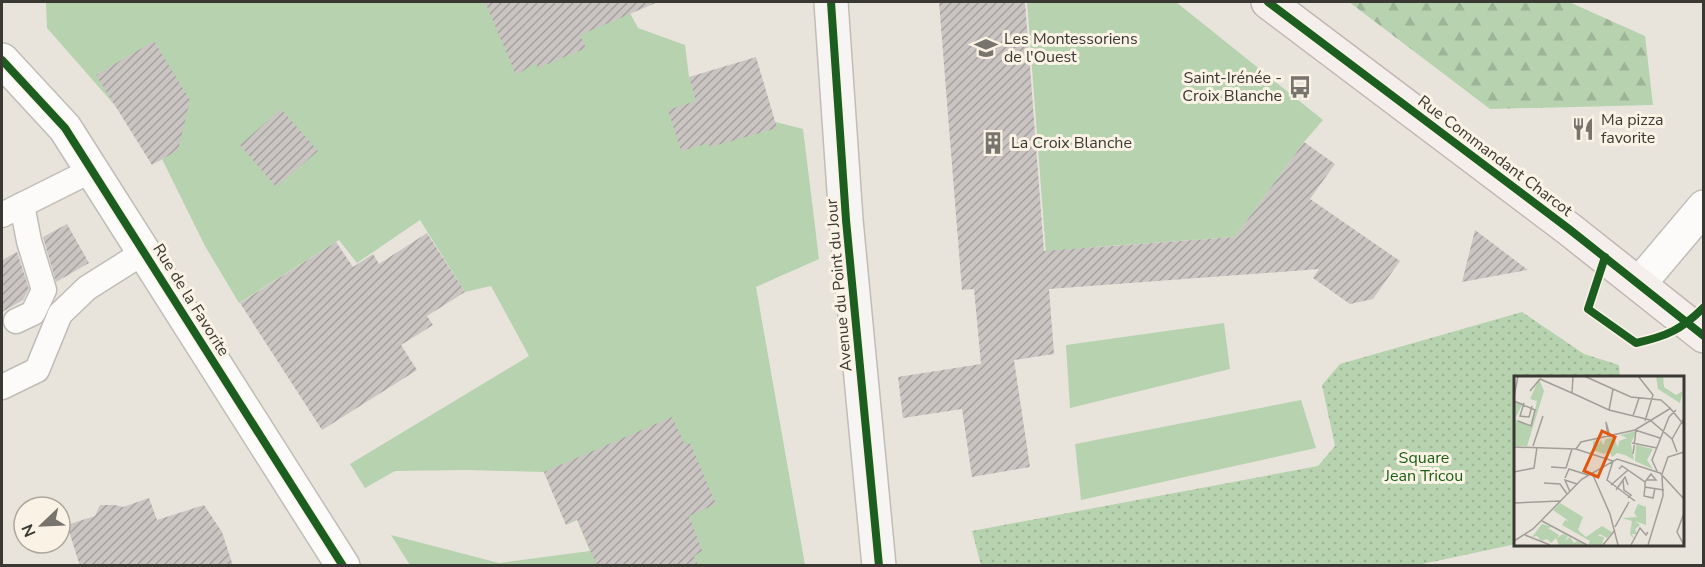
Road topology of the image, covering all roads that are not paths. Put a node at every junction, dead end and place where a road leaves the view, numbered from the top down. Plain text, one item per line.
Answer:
1 (831, 2) edge
2 (1268, 2) edge
3 (2, 60) edge
4 (92, 170) junction
5 (1704, 207) edge
6 (12, 210) edge
7 (144, 252) junction
8 (1639, 284) junction
9 (16, 321) dead end
10 (1704, 336) edge
11 (2, 387) edge
12 (343, 566) edge
13 (879, 566) edge

1 - 13 main road, Avenue du Point du Jour
2 - 8 main road, Rue Commandant Charcot
3 - 4 street, Rue de la Favorite
4 - 6 lane
4 - 7 street, Rue de la Favorite
5 - 8 street
6 - 9 lane
7 - 11 lane
7 - 12 street, Rue de la Favorite
8 - 10 main road, Rue Commandant Charcot

